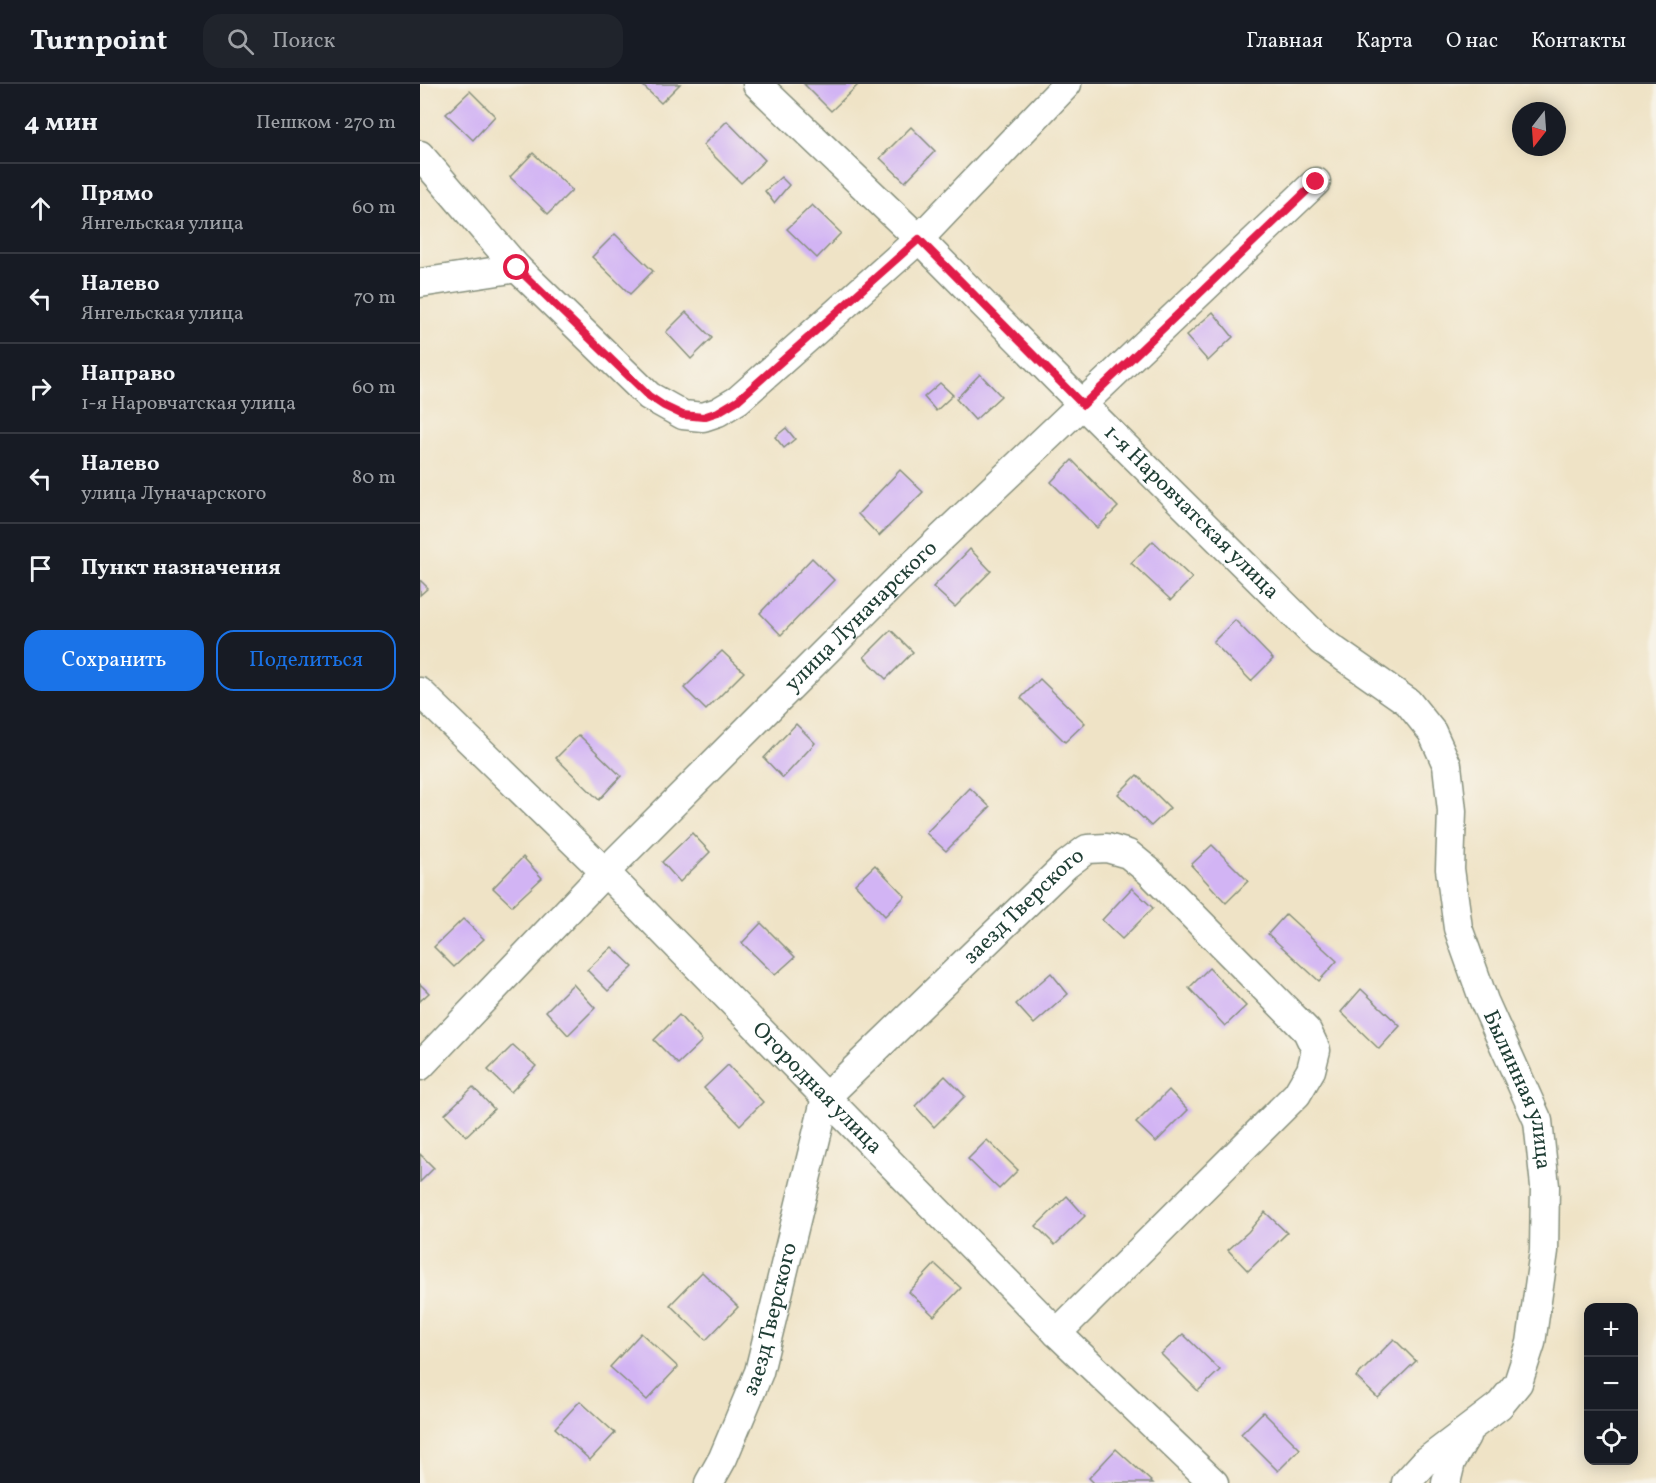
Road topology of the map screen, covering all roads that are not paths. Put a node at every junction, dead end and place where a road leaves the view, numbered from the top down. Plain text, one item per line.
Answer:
1 (757, 84) edge
2 (1067, 84) edge
3 (422, 168) edge
4 (1316, 182) dead end
5 (919, 239) junction
6 (517, 268) junction
7 (420, 283) edge
8 (1083, 405) junction
9 (1377, 678) joint
10 (420, 692) edge
11 (605, 872) junction
12 (420, 1065) edge
13 (826, 1096) junction
14 (1057, 1333) junction
15 (1469, 1429) junction
16 (709, 1483) edge
17 (1214, 1483) edge
18 (1406, 1483) edge
19 (1446, 1483) edge

1 - 5 street, 1-я Наровчатская улица
2 - 5 street
3 - 6 street
4 - 8 street, улица Луначарского
5 - 6 street
5 - 8 street, 1-я Наровчатская улица
6 - 7 street
8 - 9 street, 1-я Наровчатская улица
8 - 11 street, улица Луначарского
9 - 15 street, Былинная улица
10 - 11 street, Огородная улица
11 - 12 street, улица Луначарского
11 - 13 street, Огородная улица
13 - 14 street, Огородная улица
13 - 14 street, заезд Тверского
13 - 16 street, заезд Тверского
14 - 17 street, Огородная улица
15 - 18 street, Былинная улица
15 - 19 street

